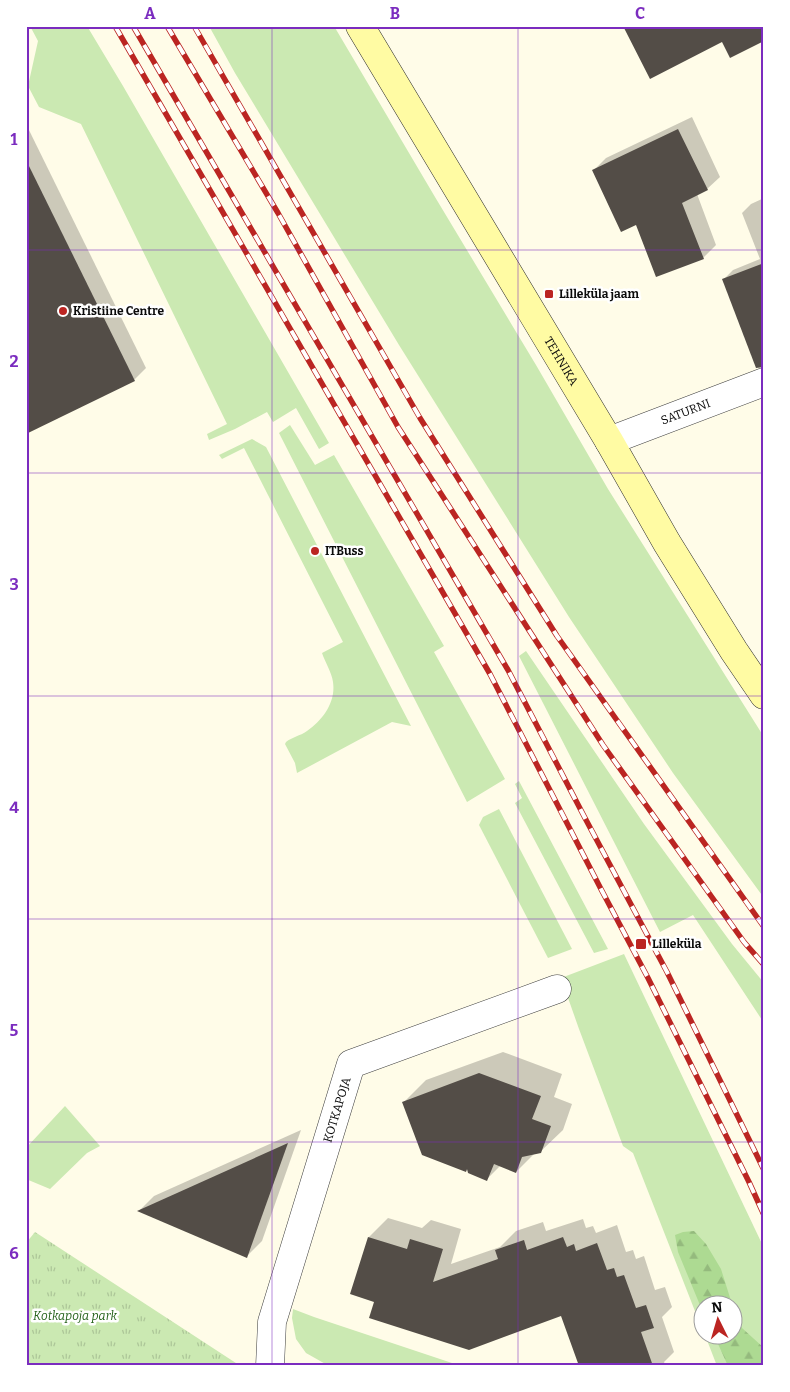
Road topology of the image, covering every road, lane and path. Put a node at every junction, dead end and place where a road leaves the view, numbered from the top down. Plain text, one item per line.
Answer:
1 (360, 26) edge
2 (764, 382) edge
3 (609, 441) junction
4 (764, 694) edge
5 (557, 989) dead end
6 (270, 1366) edge

1 - 3 main road, TEHNIKA
2 - 3 street, SATURNI
3 - 4 main road, TEHNIKA
5 - 6 street, KOTKAPOJA

